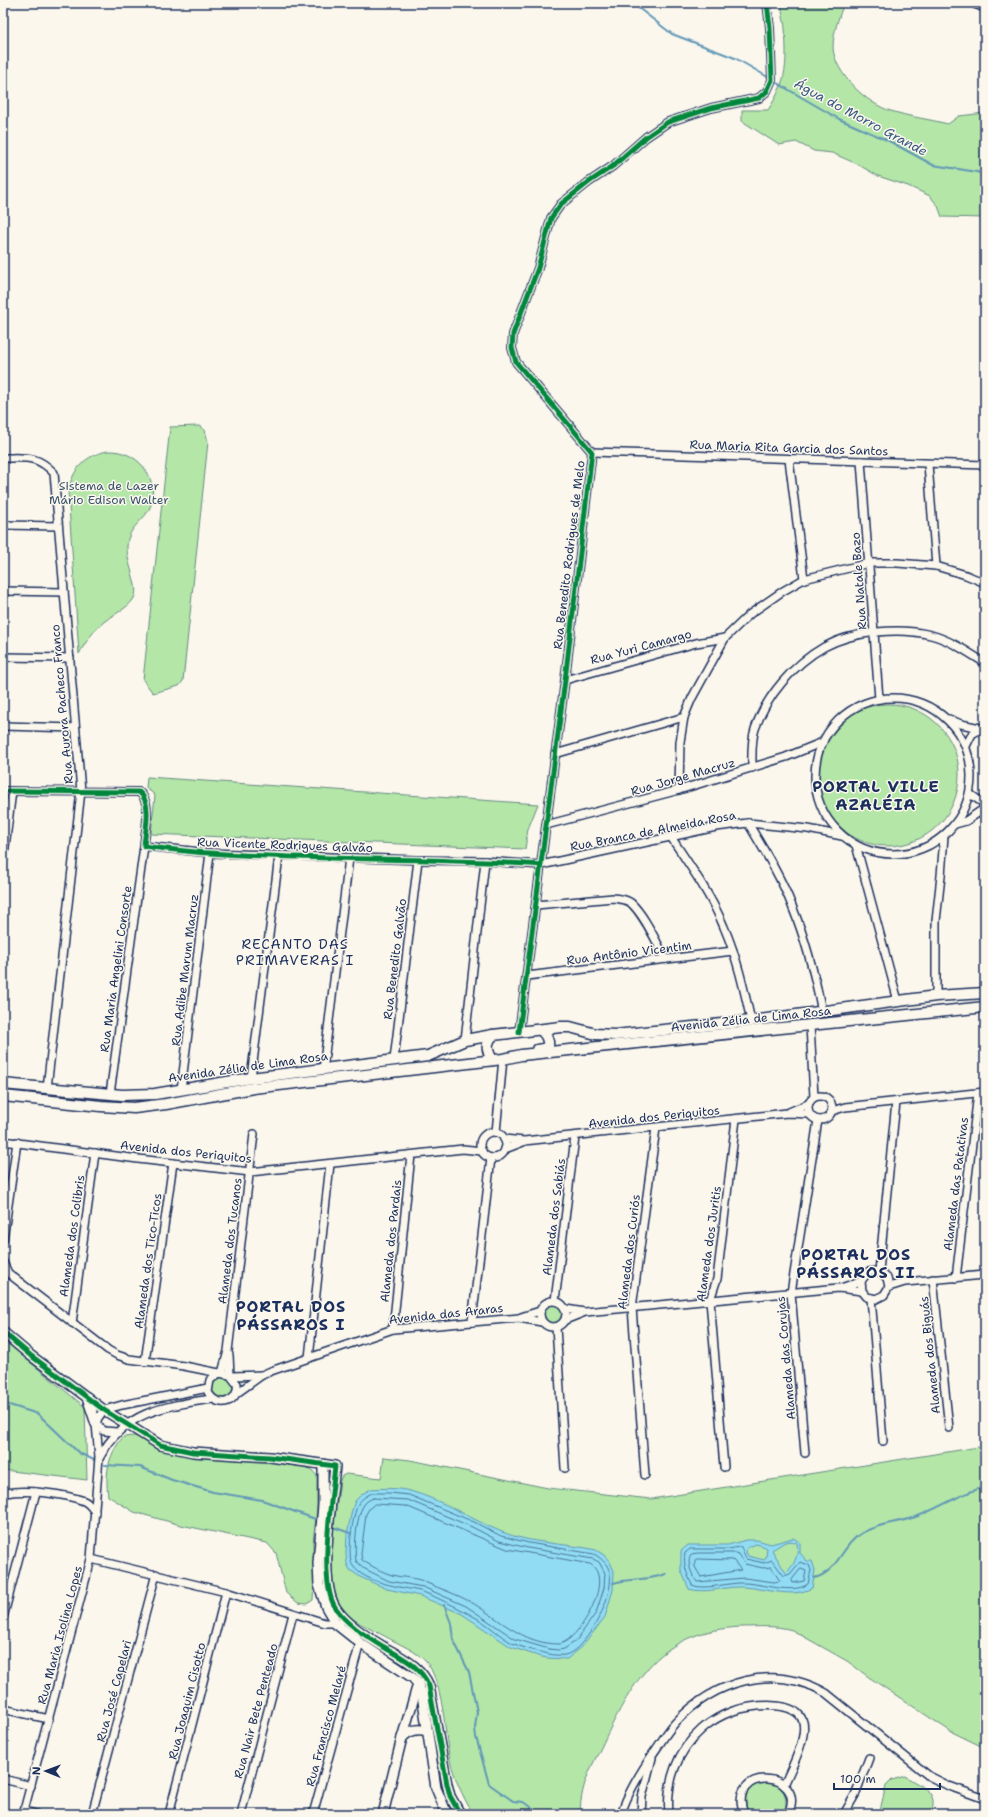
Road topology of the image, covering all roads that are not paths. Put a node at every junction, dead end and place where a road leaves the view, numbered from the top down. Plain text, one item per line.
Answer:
1 (767, 3) edge
2 (972, 3) edge
3 (985, 8) edge
4 (592, 452) junction
5 (3, 458) edge
6 (789, 459) junction
7 (861, 461) junction
8 (928, 464) junction
9 (985, 466) edge
10 (3, 525) edge
11 (58, 526) junction
12 (869, 563) junction
13 (936, 566) junction
14 (804, 579) junction
15 (985, 583) edge
16 (3, 591) edge
17 (64, 592) junction
18 (874, 632) junction
19 (725, 638) junction
20 (3, 657) edge
21 (70, 658) junction
22 (985, 662) edge
23 (565, 680) junction
24 (879, 698) junction
25 (684, 717) junction
26 (945, 717) junction
27 (3, 726) edge
28 (76, 728) junction
29 (983, 729) edge
30 (823, 742) junction
31 (966, 746) junction
32 (555, 754) junction
33 (752, 768) junction
34 (679, 790) junction
35 (3, 791) edge
36 (12, 791) junction
37 (81, 792) junction
38 (970, 794) junction
39 (985, 803) edge
40 (985, 808) edge
41 (748, 823) junction
42 (955, 824) junction
43 (546, 825) junction
44 (842, 836) junction
45 (944, 836) junction
46 (672, 837) junction
47 (856, 845) junction
48 (144, 846) junction
49 (210, 853) junction
50 (279, 856) junction
51 (349, 858) junction
52 (418, 860) junction
53 (485, 861) junction
54 (3, 863) edge
55 (541, 865) junction
56 (536, 905) junction
57 (733, 951) junction
58 (666, 959) junction
59 (527, 976) junction
60 (985, 993) edge
61 (936, 996) junction
62 (898, 1001) junction
63 (985, 1007) edge
64 (822, 1012) junction
65 (751, 1021) junction
66 (810, 1026) junction
67 (541, 1030) junction
68 (520, 1032) junction
69 (493, 1035) junction
70 (465, 1040) junction
71 (520, 1055) junction
72 (503, 1059) junction
73 (394, 1060) junction
74 (492, 1060) junction
75 (324, 1070) junction
76 (251, 1078) junction
77 (3, 1084) edge
78 (47, 1088) junction
79 (181, 1090) junction
80 (982, 1092) edge
81 (110, 1094) junction
82 (3, 1096) edge
83 (814, 1097) junction
84 (896, 1102) junction
85 (808, 1104) junction
86 (832, 1108) junction
87 (787, 1113) junction
88 (809, 1114) junction
89 (736, 1119) junction
90 (818, 1120) junction
91 (656, 1128) junction
92 (496, 1132) junction
93 (254, 1134) dead end
94 (575, 1137) junction
95 (504, 1139) junction
96 (3, 1141) edge
97 (481, 1141) junction
98 (524, 1141) junction
99 (17, 1142) junction
100 (463, 1149) junction
101 (505, 1149) junction
102 (482, 1151) junction
103 (95, 1153) junction
104 (411, 1155) junction
105 (491, 1158) junction
106 (173, 1163) junction
107 (330, 1164) junction
108 (250, 1172) junction
109 (3, 1240) edge
110 (3, 1263) edge
111 (879, 1271) junction
112 (985, 1275) edge
113 (887, 1278) junction
114 (956, 1278) junction
115 (933, 1280) junction
116 (861, 1281) junction
117 (905, 1282) junction
118 (889, 1287) junction
119 (839, 1288) junction
120 (862, 1291) junction
121 (791, 1293) junction
122 (871, 1298) junction
123 (555, 1300) junction
124 (710, 1300) junction
125 (632, 1308) junction
126 (566, 1309) junction
127 (540, 1311) junction
128 (585, 1312) junction
129 (519, 1318) junction
130 (565, 1320) junction
131 (472, 1322) junction
132 (542, 1322) junction
133 (72, 1323) junction
134 (556, 1327) junction
135 (393, 1329) junction
136 (3, 1332) edge
137 (228, 1351) junction
138 (309, 1358) junction
139 (145, 1362) junction
140 (196, 1368) junction
141 (220, 1373) junction
142 (231, 1375) junction
143 (262, 1375) junction
144 (210, 1380) junction
145 (208, 1388) junction
146 (237, 1392) junction
147 (165, 1396) junction
148 (87, 1397) junction
149 (212, 1398) junction
150 (167, 1407) junction
151 (104, 1410) junction
152 (96, 1424) junction
153 (126, 1424) junction
154 (949, 1428) dead end
155 (116, 1432) junction
156 (883, 1441) dead end
157 (805, 1453) dead end
158 (100, 1457) junction
159 (323, 1464) junction
160 (724, 1467) dead end
161 (565, 1468) dead end
162 (645, 1475) dead end
163 (36, 1492) junction
164 (6, 1493) dead end
165 (95, 1512) junction
166 (91, 1559) junction
167 (156, 1574) junction
168 (226, 1592) junction
169 (293, 1614) junction
170 (3, 1618) edge
171 (347, 1622) junction
172 (336, 1624) junction
173 (363, 1634) junction
174 (360, 1643) junction
175 (418, 1684) junction
176 (3, 1709) edge
177 (49, 1719) junction
178 (427, 1731) junction
179 (402, 1738) junction
180 (653, 1754) junction
181 (869, 1758) dead end
182 (3, 1779) edge
183 (784, 1785) junction
184 (31, 1786) junction
185 (985, 1799) edge
186 (23, 1812) edge
187 (36, 1814) edge
188 (92, 1814) edge
189 (169, 1814) edge
190 (241, 1814) edge
191 (314, 1814) edge
192 (382, 1814) edge
193 (447, 1814) edge
194 (460, 1814) edge
195 (621, 1814) edge
196 (641, 1814) edge
197 (669, 1814) edge
198 (744, 1814) edge
199 (788, 1814) edge
200 (844, 1814) edge

1 - 4 street, Rua Benedito Rodrigues de Melo
2 - 3 street
4 - 6 street, Rua Maria Rita Garcia dos Santos
4 - 23 street, Rua Benedito Rodrigues de Melo
5 - 11 street, Rua Aurora Pacheco Franco
6 - 7 street, Rua Maria Rita Garcia dos Santos
6 - 14 street
7 - 8 street, Rua Maria Rita Garcia dos Santos
7 - 12 street, Rua Natale Bazo
8 - 9 street, Rua Maria Rita Garcia dos Santos
8 - 13 street
10 - 11 street
11 - 17 street, Rua Aurora Pacheco Franco
12 - 13 street
12 - 14 street
12 - 18 street, Rua Natale Bazo
13 - 15 street
14 - 19 street
16 - 17 street
17 - 21 street, Rua Aurora Pacheco Franco
18 - 22 street
18 - 24 street, Rua Natale Bazo
18 - 33 street
19 - 23 street, Rua Yuri Camargo
19 - 25 street
20 - 21 street
21 - 28 street, Rua Aurora Pacheco Franco
23 - 32 street, Rua Benedito Rodrigues de Melo
24 - 26 street
24 - 30 street
25 - 32 street
25 - 34 street
26 - 29 street
26 - 31 street
27 - 28 street
28 - 37 street, Rua Aurora Pacheco Franco
29 - 31 street
30 - 33 street, Rua Jorge Macruz
30 - 44 street, Rua Branca de Almeida Rosa
31 - 38 street
32 - 43 street, Rua Benedito Rodrigues de Melo
33 - 34 street, Rua Jorge Macruz
34 - 43 street, Rua Jorge Macruz
35 - 36 street
36 - 37 street
36 - 54 street
37 - 48 street
37 - 78 street, Rua Aurora Pacheco Franco
38 - 39 street
38 - 42 street, Rua Branca de Almeida Rosa
40 - 42 street, Rua Branca de Almeida Rosa
41 - 44 street, Rua Branca de Almeida Rosa
41 - 46 street, Rua Branca de Almeida Rosa
41 - 64 street
42 - 45 street, Rua Branca de Almeida Rosa
43 - 55 street, Rua Benedito Rodrigues de Melo
44 - 47 street, Rua Branca de Almeida Rosa
45 - 47 street, Rua Branca de Almeida Rosa
45 - 61 street
46 - 55 street, Rua Branca de Almeida Rosa
46 - 57 street
47 - 62 street
48 - 49 street, Rua Vicente Rodrigues Galvão
48 - 81 street, Rua Maria Angelini Consorte
49 - 50 street, Rua Vicente Rodrigues Galvão
49 - 79 street, Rua Adibe Marum Macruz
50 - 51 street, Rua Vicente Rodrigues Galvão
50 - 76 street
51 - 52 street, Rua Vicente Rodrigues Galvão
51 - 75 street
52 - 53 street, Rua Vicente Rodrigues Galvão
52 - 73 street, Rua Benedito Galvão
53 - 55 street, Rua Vicente Rodrigues Galvão
53 - 70 street
55 - 56 street, Rua Benedito Rodrigues de Melo
56 - 58 street
56 - 59 street, Rua Benedito Rodrigues de Melo
57 - 58 street, Rua Antônio Vicentim
57 - 65 street
58 - 59 street, Rua Antônio Vicentim
59 - 68 street, Rua Benedito Rodrigues de Melo
60 - 61 main road, Avenida Zélia de Lima Rosa
61 - 62 main road, Avenida Zélia de Lima Rosa
62 - 64 main road, Avenida Zélia de Lima Rosa
63 - 66 main road, Avenida Zélia de Lima Rosa
64 - 65 main road, Avenida Zélia de Lima Rosa
65 - 67 main road, Avenida Zélia de Lima Rosa
66 - 71 main road, Avenida Zélia de Lima Rosa
66 - 83 street
67 - 68 main road, Avenida Zélia de Lima Rosa
67 - 71 main road, Avenida Zélia de Lima Rosa
68 - 69 main road, Avenida Zélia de Lima Rosa
69 - 70 main road, Avenida Zélia de Lima Rosa
69 - 74 main road
70 - 73 main road, Avenida Zélia de Lima Rosa
71 - 72 main road, Avenida Zélia de Lima Rosa
72 - 74 main road, Avenida Zélia de Lima Rosa
72 - 92 street
73 - 75 main road, Avenida Zélia de Lima Rosa
74 - 82 main road, Avenida Zélia de Lima Rosa
75 - 76 main road, Avenida Zélia de Lima Rosa
76 - 79 main road, Avenida Zélia de Lima Rosa
77 - 78 main road, Avenida Zélia de Lima Rosa
78 - 81 main road, Avenida Zélia de Lima Rosa
79 - 81 main road, Avenida Zélia de Lima Rosa
80 - 84 street
80 - 114 street, Alameda das Patativas
83 - 85 street
83 - 86 street
84 - 86 street
84 - 111 street
85 - 87 street
85 - 88 street
86 - 90 street
87 - 88 street
87 - 89 street, Avenida dos Periquitos
88 - 90 street
89 - 91 street, Avenida dos Periquitos
89 - 124 street, Alameda dos Juritis
90 - 121 street, Alameda das Corujas
91 - 94 street, Avenida dos Periquitos
91 - 125 street, Alameda dos Curiós
92 - 95 street
92 - 97 street
93 - 108 street, Alameda dos Tucanos
94 - 98 street, Avenida dos Periquitos
94 - 123 street, Alameda dos Sabiás
95 - 98 street
95 - 101 street
96 - 99 street, Avenida dos Periquitos
97 - 100 street
97 - 102 street
98 - 101 street
99 - 103 street, Avenida dos Periquitos
99 - 109 street
100 - 102 street
100 - 104 street, Avenida dos Periquitos
101 - 105 street
102 - 105 street
103 - 106 street, Avenida dos Periquitos
103 - 133 street, Alameda dos Colibris
104 - 107 street, Avenida dos Periquitos
104 - 135 street, Alameda dos Pardais
105 - 131 street
106 - 108 street, Avenida dos Periquitos
106 - 139 street, Alameda dos Tico-Ticos
107 - 108 street, Avenida dos Periquitos
107 - 138 street
108 - 137 street, Alameda dos Tucanos
110 - 133 street
111 - 113 street
111 - 116 street
112 - 114 street
113 - 117 street
113 - 118 street
114 - 115 street
115 - 117 street
115 - 154 street, Alameda dos Biguás
116 - 119 street
116 - 120 street
117 - 118 street
118 - 122 street
119 - 120 street
119 - 121 street
120 - 122 street
121 - 124 street
121 - 157 street, Alameda das Corujas
122 - 156 street
123 - 126 street
123 - 127 street
124 - 125 street
124 - 160 street, Alameda dos Juritis
125 - 128 street
125 - 162 street, Alameda dos Curiós
126 - 128 street
126 - 130 street
127 - 129 street
127 - 132 street
128 - 130 street
129 - 131 street, Avenida das Araras
129 - 132 street
130 - 134 street
131 - 135 street, Avenida das Araras
132 - 134 street
133 - 139 street
134 - 161 street
135 - 138 street, Avenida das Araras
136 - 148 street
137 - 141 street
137 - 142 street
138 - 143 street, Avenida das Araras
139 - 140 street
140 - 141 street
140 - 144 street
141 - 142 street
141 - 144 street
142 - 143 street, Avenida das Araras
142 - 146 street
143 - 146 street, Avenida das Araras
144 - 145 street
145 - 147 street
145 - 149 street
146 - 149 street
147 - 150 street
147 - 151 street
148 - 151 street
148 - 152 street
149 - 150 street, Rua Maria Isolina Lopes
150 - 153 street, Rua Maria Isolina Lopes
151 - 152 street
151 - 153 street
152 - 155 street
152 - 158 street, Rua Maria Isolina Lopes
153 - 155 street, Rua Maria Isolina Lopes
153 - 159 street
155 - 158 street, Rua Maria Isolina Lopes
158 - 165 street, Rua Maria Isolina Lopes
159 - 171 street
159 - 172 street
163 - 164 street
163 - 165 street
163 - 170 street
165 - 166 street, Rua Maria Isolina Lopes
166 - 167 street
166 - 177 street, Rua Maria Isolina Lopes
167 - 168 street
167 - 188 street, Rua José Capelari
168 - 169 street
168 - 189 street, Rua Joaquim Cisotto
169 - 172 street
169 - 190 street, Rua Nair Bete Penteado
171 - 172 street
171 - 173 street
172 - 174 street
173 - 174 street
173 - 194 street
174 - 175 street
174 - 191 street, Rua Francisco Melaré
175 - 178 street
175 - 179 street
176 - 177 street
177 - 184 street, Rua Maria Isolina Lopes
178 - 179 street
178 - 193 street
179 - 192 street
180 - 185 street
180 - 195 street
180 - 196 street
181 - 200 street
182 - 184 street
183 - 197 street
183 - 198 street
183 - 199 street
184 - 186 street, Rua Maria Isolina Lopes
186 - 187 street

